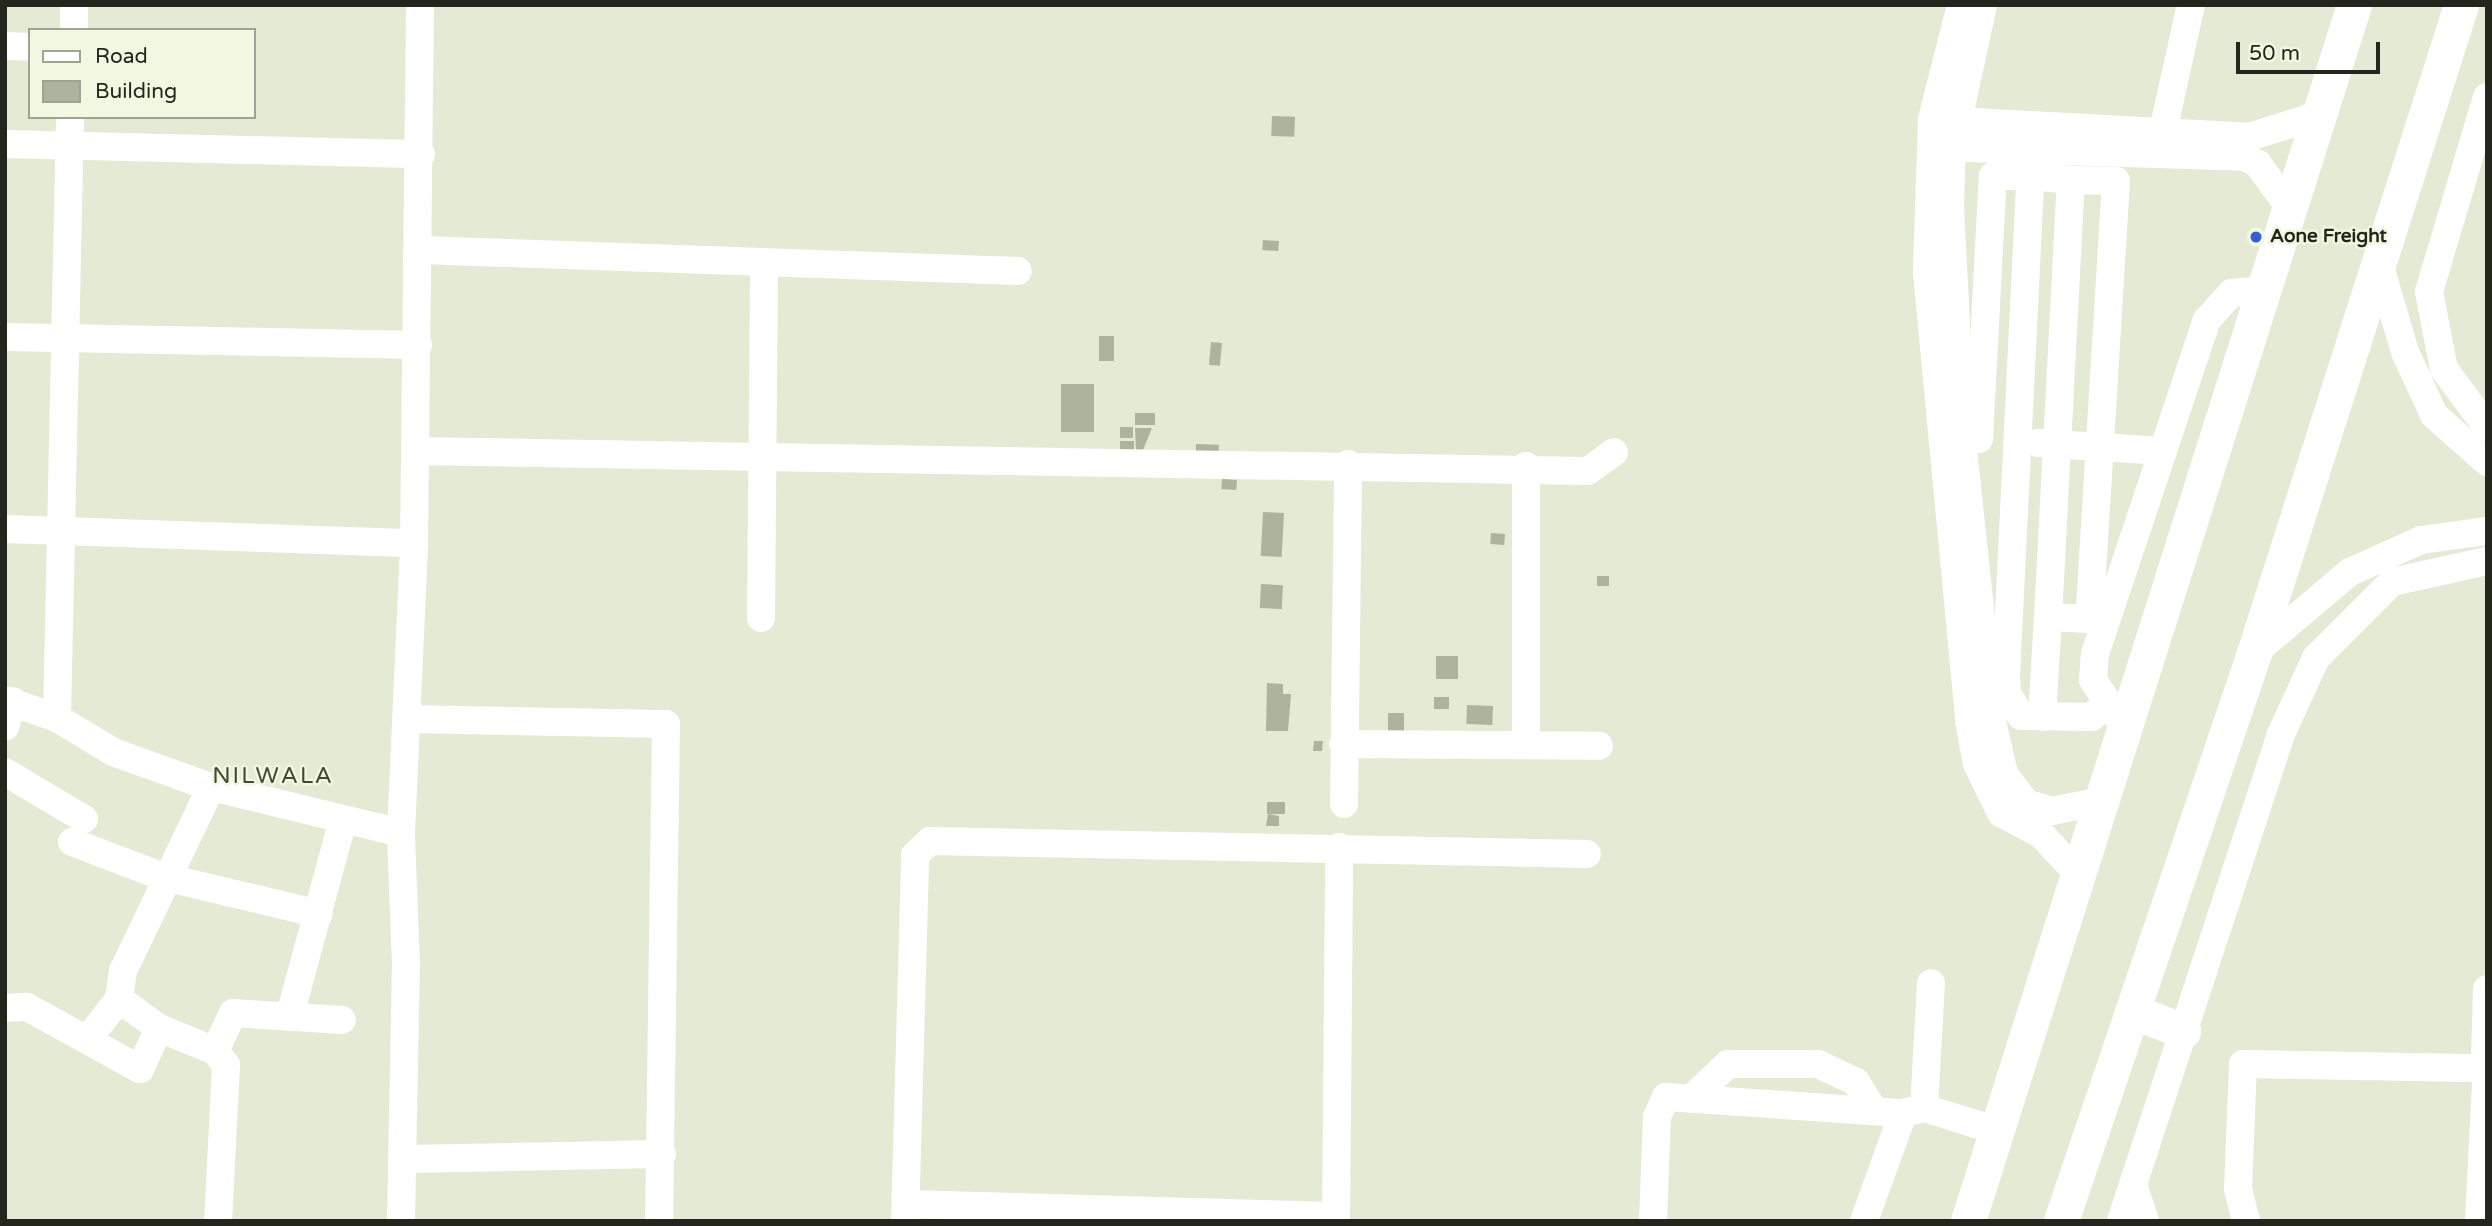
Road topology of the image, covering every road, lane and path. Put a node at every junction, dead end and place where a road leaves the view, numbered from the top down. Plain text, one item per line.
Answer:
1 (74, 5) edge
2 (420, 5) edge
3 (1961, 5) edge
4 (1983, 5) edge
5 (2191, 5) edge
6 (2206, 5) edge
7 (2461, 5) edge
8 (2346, 9) edge
9 (74, 28) edge
10 (5, 46) edge
11 (28, 47) edge
12 (2485, 106) edge
13 (2319, 115) junction
14 (70, 119) edge
15 (1942, 134) junction
16 (2171, 142) junction
17 (5, 144) edge
18 (69, 145) junction
19 (421, 154) junction
20 (2030, 176) junction
21 (2071, 180) junction
22 (2289, 207) junction
23 (421, 250) junction
24 (764, 265) junction
25 (2380, 267) junction
26 (1018, 271) dead end
27 (2263, 290) junction
28 (5, 337) edge
29 (63, 340) junction
30 (418, 345) junction
31 (2487, 427) edge
32 (1970, 439) junction
33 (2018, 441) junction
34 (2057, 444) junction
35 (2099, 447) junction
36 (416, 451) junction
37 (2163, 451) junction
38 (1614, 452) dead end
39 (760, 457) junction
40 (2487, 462) edge
41 (1348, 464) junction
42 (1526, 466) junction
43 (5, 529) edge
44 (59, 531) junction
45 (2487, 531) edge
46 (414, 543) junction
47 (2487, 561) edge
48 (2048, 617) junction
49 (761, 618) dead end
50 (2097, 622) junction
51 (2254, 653) junction
52 (2104, 705) junction
53 (8, 709) edge
54 (2032, 717) junction
55 (57, 718) junction
56 (410, 719) junction
57 (1992, 721) junction
58 (2127, 731) junction
59 (1343, 744) junction
60 (1526, 745) junction
61 (1599, 746) dead end
62 (5, 772) edge
63 (211, 787) junction
64 (2106, 800) junction
65 (1344, 804) dead end
66 (342, 823) junction
67 (401, 833) junction
68 (1339, 847) junction
69 (1587, 854) dead end
70 (164, 877) junction
71 (2081, 877) junction
72 (319, 914) junction
73 (1931, 983) dead end
74 (2487, 989) edge
75 (119, 999) junction
76 (5, 1007) edge
77 (2132, 1011) junction
78 (290, 1015) junction
79 (342, 1020) dead end
80 (159, 1028) junction
81 (2183, 1031) junction
82 (88, 1039) junction
83 (215, 1051) junction
84 (2483, 1070) edge
85 (1694, 1096) junction
86 (1874, 1111) junction
87 (1913, 1111) junction
88 (1998, 1131) junction
89 (662, 1154) junction
90 (404, 1159) junction
91 (905, 1213) edge
92 (1336, 1218) edge
93 (2142, 1219) edge
94 (218, 1221) edge
95 (401, 1221) edge
96 (659, 1221) edge
97 (1653, 1221) edge
98 (1864, 1221) edge
99 (1968, 1221) edge
100 (2061, 1221) edge
101 (2246, 1221) edge
102 (2479, 1221) edge

1 - 9 street
2 - 19 street
3 - 15 street
4 - 15 street
5 - 16 street
6 - 16 street
7 - 25 main road
8 - 13 main road
10 - 11 street
12 - 31 street
13 - 16 street
13 - 22 main road
14 - 18 street
15 - 16 street
15 - 32 street
15 - 71 street
16 - 22 street
17 - 18 street
18 - 19 street
18 - 29 street
19 - 23 street
20 - 21 street
20 - 32 street
20 - 33 street
21 - 34 street
21 - 35 street
22 - 27 main road
23 - 24 street
23 - 30 street
24 - 26 street
24 - 39 street
25 - 40 street
25 - 51 main road
27 - 37 street
27 - 58 main road
28 - 29 street
29 - 30 street
29 - 44 street
30 - 36 street
32 - 33 street
32 - 57 street
33 - 34 street
33 - 54 street
34 - 35 street
34 - 48 street
35 - 37 street
35 - 50 street
36 - 39 street
36 - 46 street
37 - 50 street
38 - 42 street
39 - 41 street
39 - 49 street
41 - 42 street
41 - 59 street
42 - 60 street
43 - 44 street
44 - 46 street
44 - 55 street
45 - 51 street
46 - 56 street
47 - 81 street
48 - 50 street
48 - 54 street
50 - 52 street
51 - 77 main road
52 - 54 street
52 - 58 street
53 - 55 street
54 - 57 street
55 - 63 street
56 - 67 street
56 - 89 street
57 - 64 street
58 - 64 main road
59 - 60 street
59 - 65 street
60 - 61 street
62 - 70 street
63 - 66 street
63 - 70 street
64 - 71 main road
66 - 67 street
66 - 72 street
67 - 90 street
68 - 69 street
68 - 91 street
68 - 92 street
70 - 72 street
70 - 75 street
71 - 88 main road
72 - 78 street
73 - 87 street
74 - 84 street
75 - 80 street
75 - 82 street
76 - 82 street
77 - 81 main road
77 - 100 main road
78 - 79 street
78 - 83 street
80 - 82 street
80 - 83 street
81 - 93 street
83 - 94 street
84 - 101 street
84 - 102 street
85 - 86 street
85 - 86 street
85 - 97 street
86 - 87 street
87 - 88 street
87 - 98 street
88 - 99 main road
89 - 90 street
89 - 96 street
90 - 95 street
91 - 92 street

